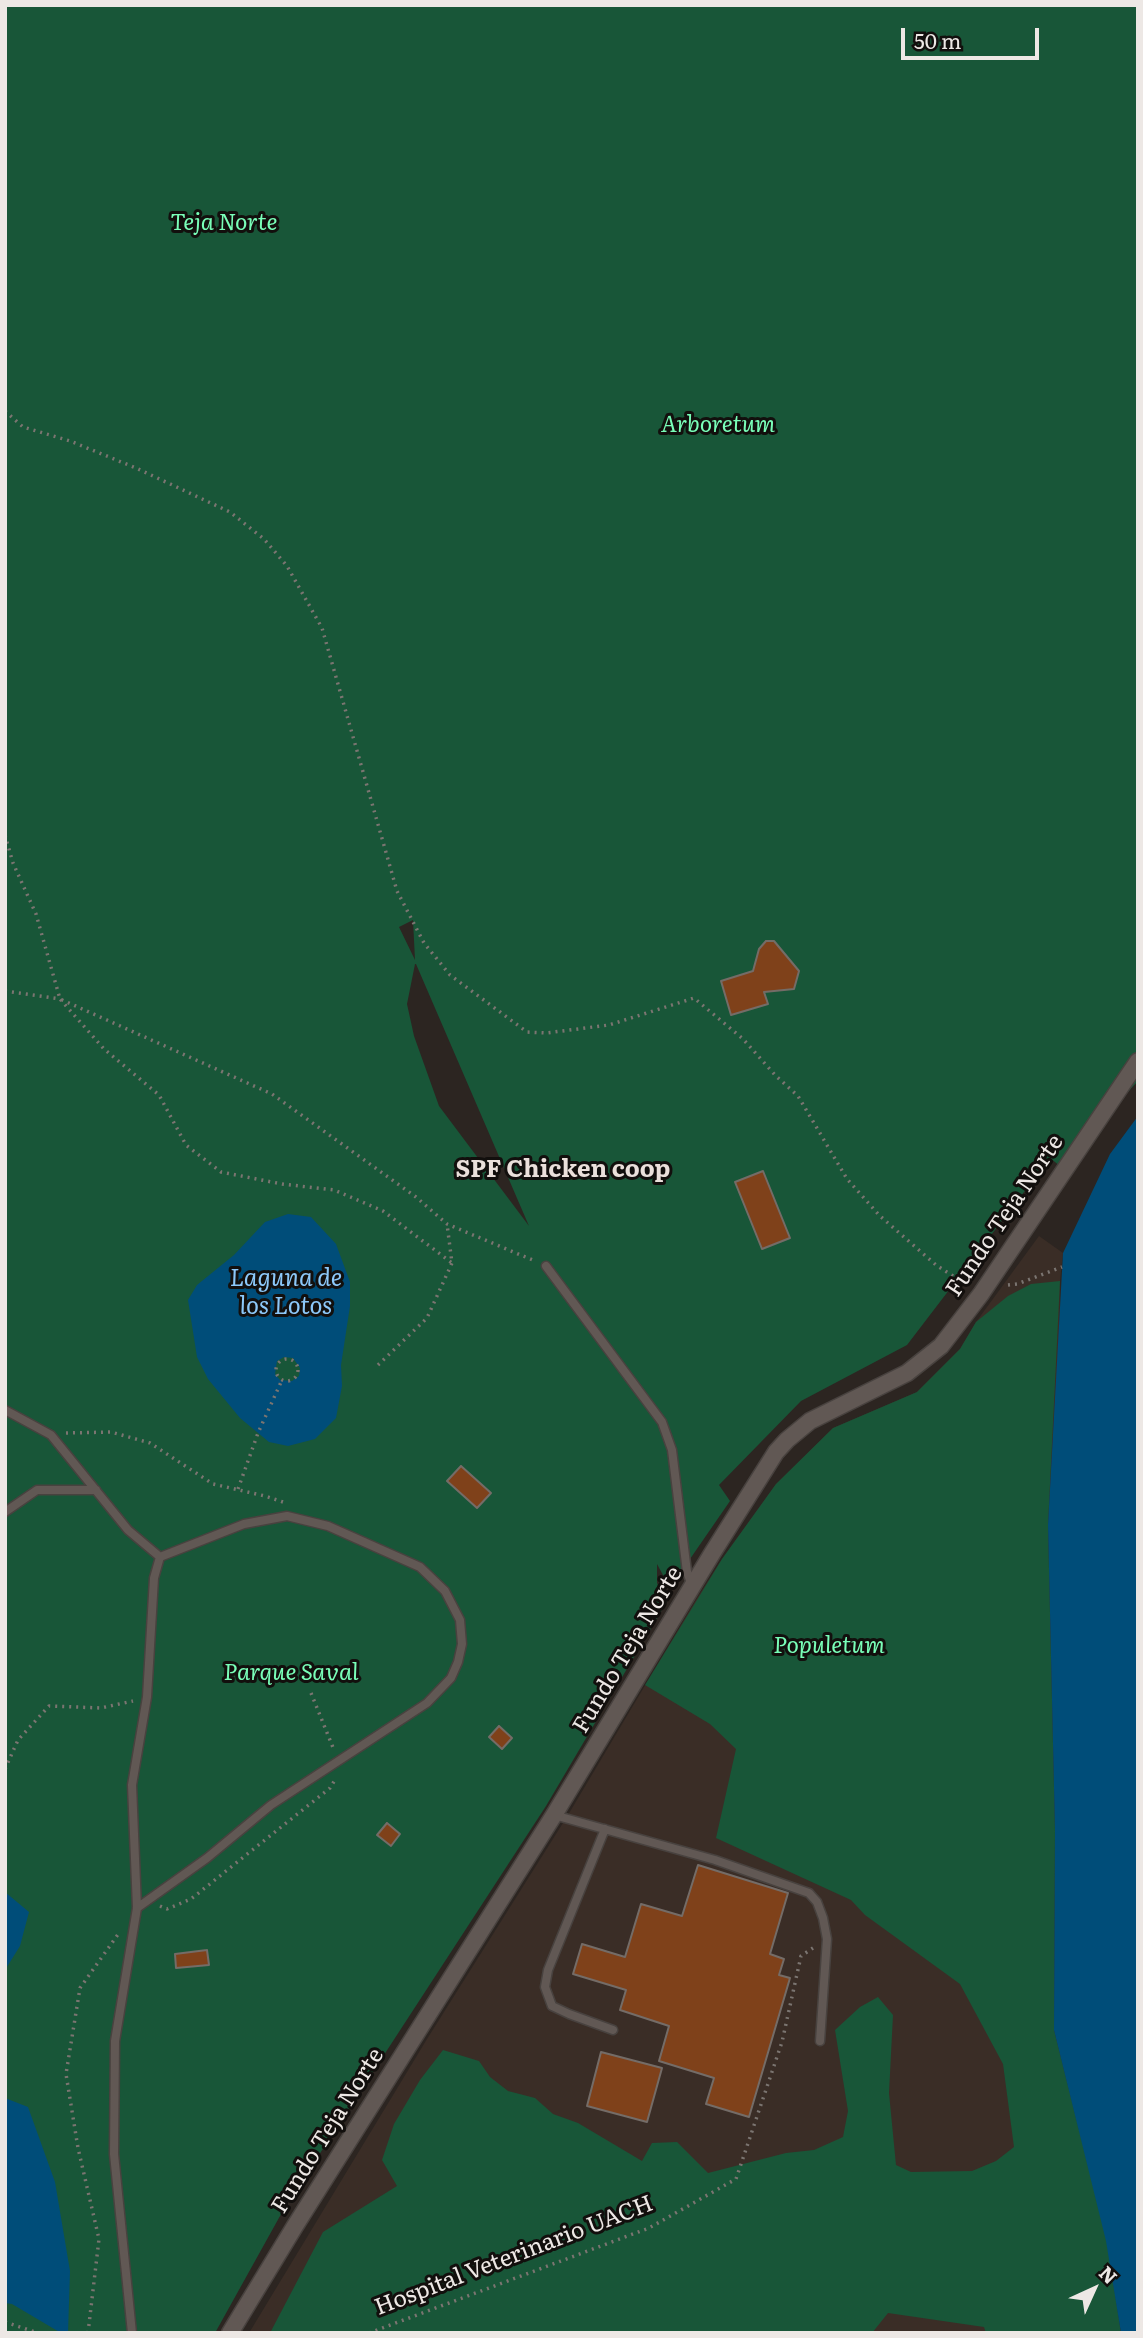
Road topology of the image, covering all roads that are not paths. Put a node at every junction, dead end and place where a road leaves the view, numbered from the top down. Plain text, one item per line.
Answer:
1 (1138, 1061) edge
2 (546, 1266) road end
3 (5, 1409) edge
4 (96, 1490) junction
5 (5, 1512) edge
6 (160, 1557) junction
7 (693, 1586) junction
8 (554, 1815) junction
9 (605, 1829) junction
10 (137, 1908) junction
11 (614, 2031) dead end
12 (820, 2041) dead end
13 (132, 2333) edge
14 (230, 2333) edge

1 - 7 street, Fundo Teja Norte
2 - 7 lane
3 - 4 lane
4 - 5 lane
4 - 6 lane
6 - 10 lane
6 - 10 lane
7 - 8 street, Fundo Teja Norte
8 - 9 lane
8 - 14 street, Fundo Teja Norte
9 - 11 lane
9 - 12 lane
10 - 13 lane

